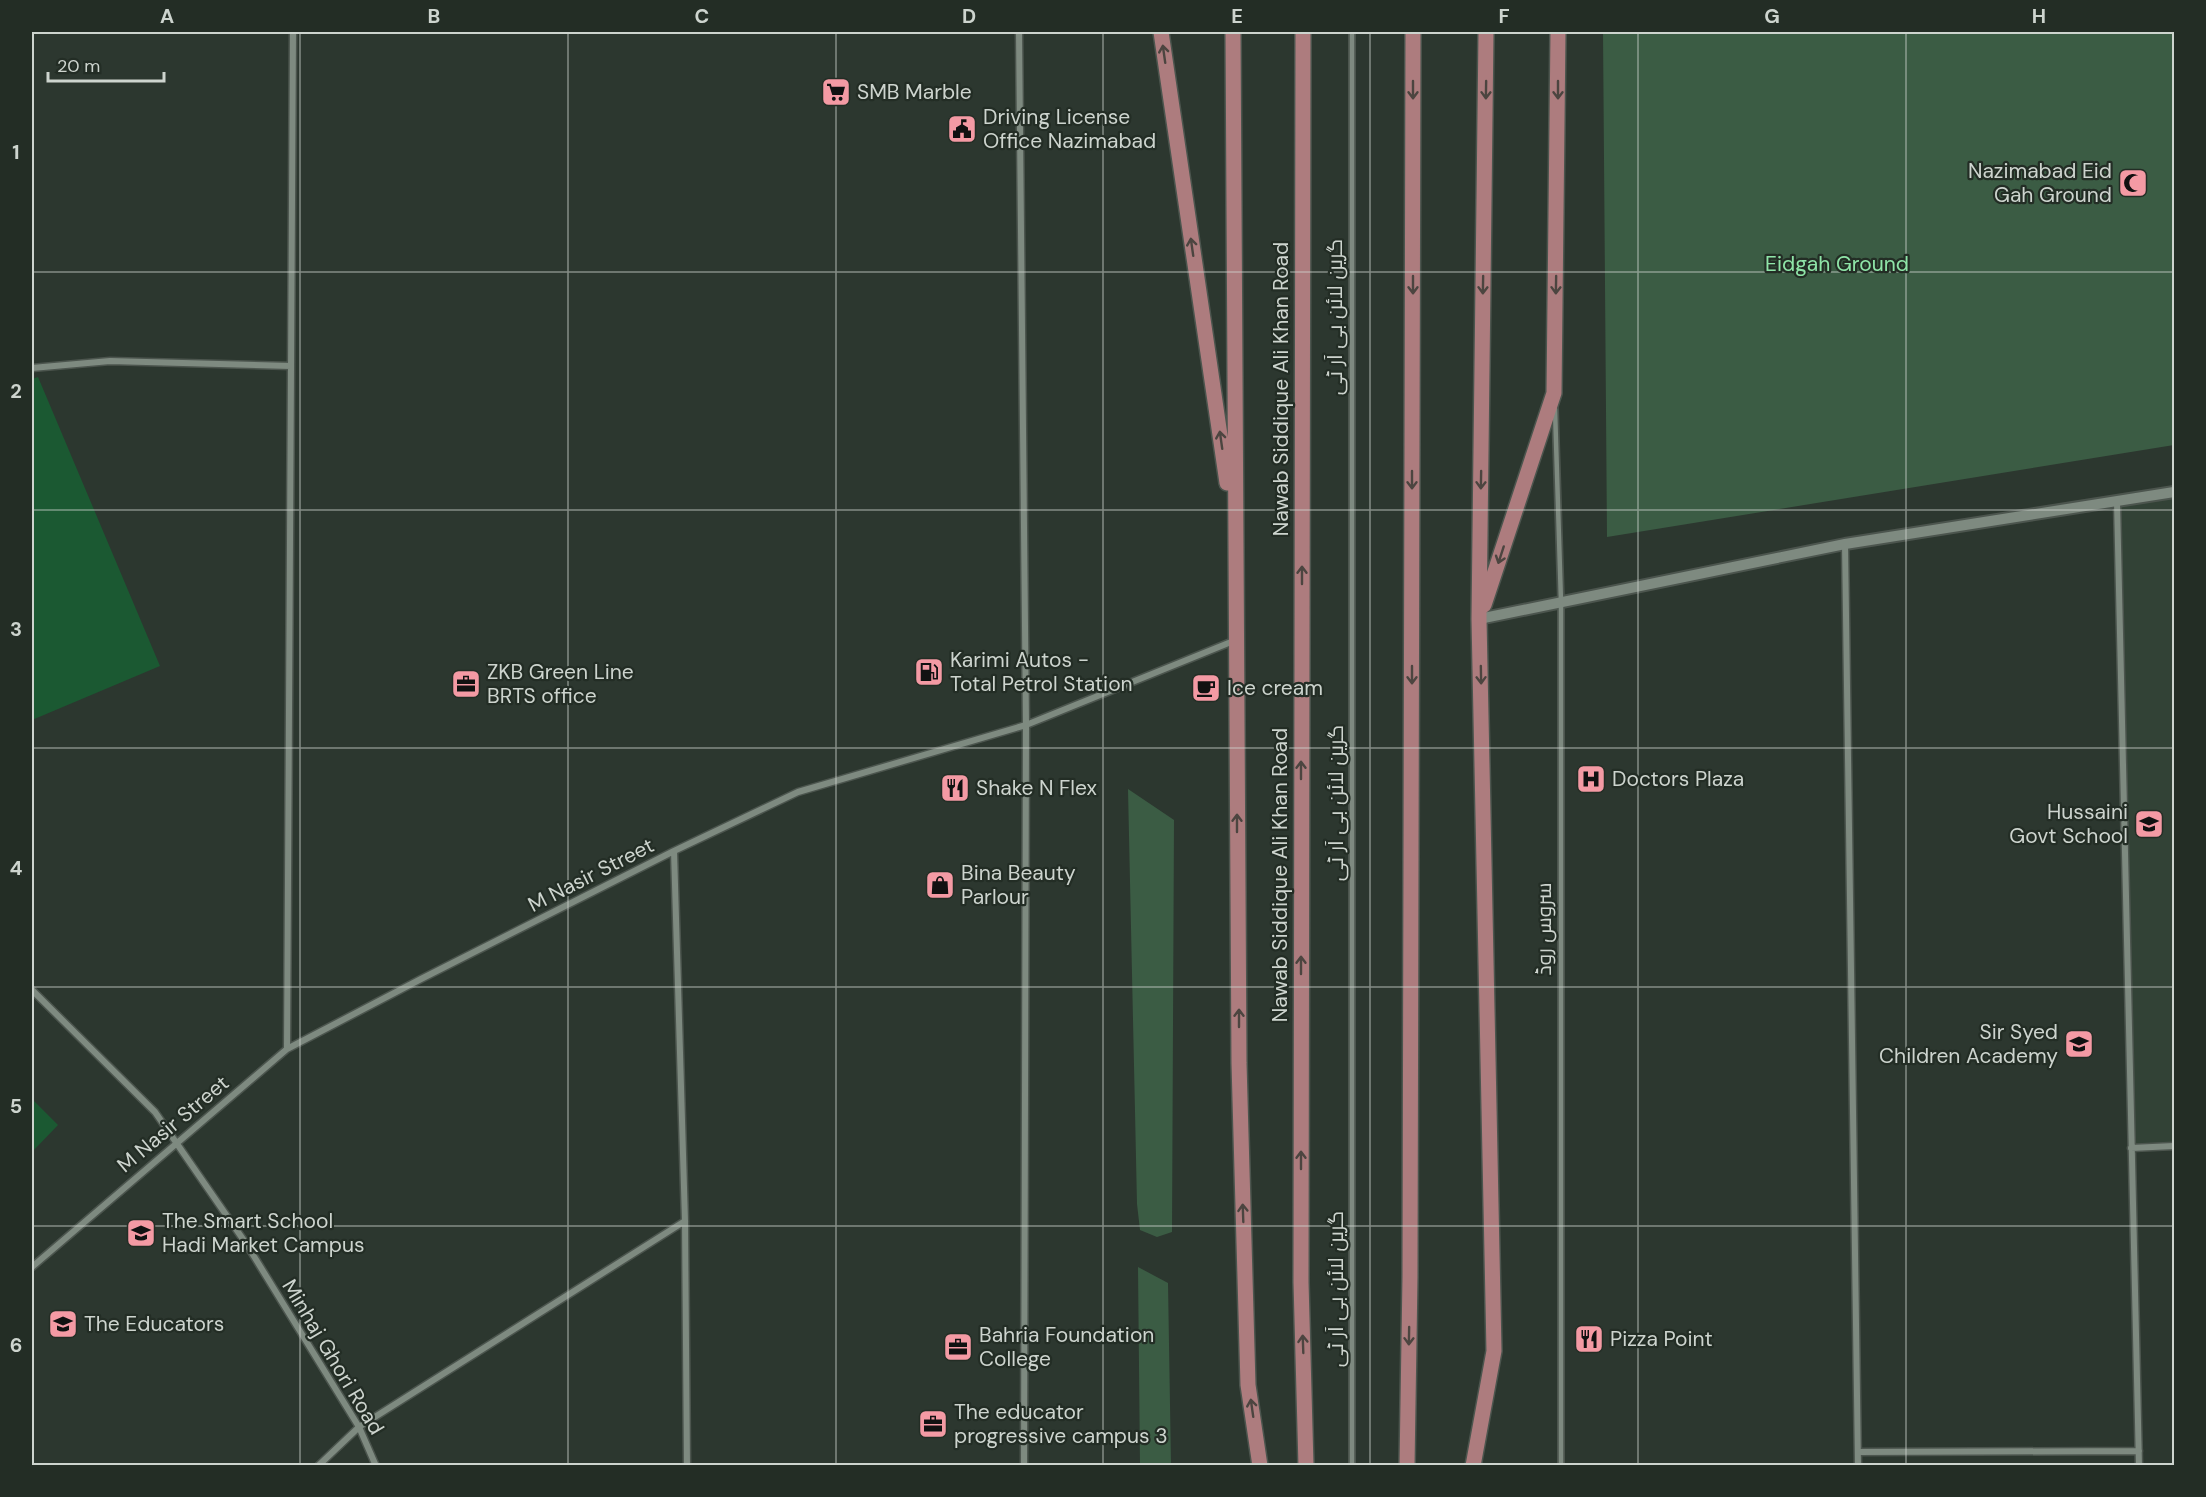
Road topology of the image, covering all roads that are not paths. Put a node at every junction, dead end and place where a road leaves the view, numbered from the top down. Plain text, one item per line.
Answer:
1 (293, 32) edge
2 (1019, 32) edge
3 (1161, 32) edge
4 (1233, 32) edge
5 (1302, 32) edge
6 (1352, 32) edge
7 (1413, 32) edge
8 (1486, 32) edge
9 (1558, 32) edge
10 (291, 366) junction
11 (32, 368) edge
12 (1554, 393) junction
13 (2175, 492) edge
14 (2117, 502) junction
15 (1235, 539) junction
16 (1845, 544) junction
17 (1561, 602) junction
18 (1479, 619) junction
19 (1236, 640) junction
20 (1026, 725) junction
21 (674, 851) junction
22 (32, 990) edge
23 (287, 1049) junction
24 (176, 1143) junction
25 (2175, 1146) edge
26 (2132, 1148) junction
27 (684, 1221) junction
28 (32, 1267) edge
29 (359, 1427) junction
30 (2139, 1451) junction
31 (1858, 1452) junction
32 (318, 1466) edge
33 (376, 1466) edge
34 (687, 1466) edge
35 (1024, 1466) edge
36 (1260, 1466) edge
37 (1306, 1466) edge
38 (1352, 1466) edge
39 (1407, 1466) edge
40 (1473, 1466) edge
41 (1561, 1466) edge
42 (1858, 1466) edge
43 (2139, 1466) edge

1 - 10 street
2 - 20 street
15 -> 3 main road
4 - 15 main road
37 -> 5 main road, Nawab Siddique Ali Khan Road
6 - 38 lane, گرین لائن بی آر ٹی
7 -> 39 main road
8 -> 18 main road
9 -> 12 main road
10 - 11 street
10 - 23 street
12 - 17 lane, سروس روڈ
12 -> 18 main road
13 - 14 street
14 - 16 street
14 - 26 street
15 - 19 main road
16 - 17 street
16 - 31 street
17 - 18 street
17 - 41 lane, سروس روڈ
18 -> 40 main road
19 - 20 street, M Nasir Street
36 -> 19 main road
20 - 21 street, M Nasir Street
20 - 35 street
21 - 23 street, M Nasir Street
21 - 27 street
22 - 24 street, Minhaj Ghori Road
23 - 24 street, M Nasir Street
24 - 28 street, M Nasir Street
24 - 29 street, Minhaj Ghori Road
25 - 26 street
26 - 30 street
27 - 29 street
27 - 34 street
29 - 32 street
29 - 33 street, Minhaj Ghori Road
30 - 31 street
30 - 43 street
31 - 42 street

